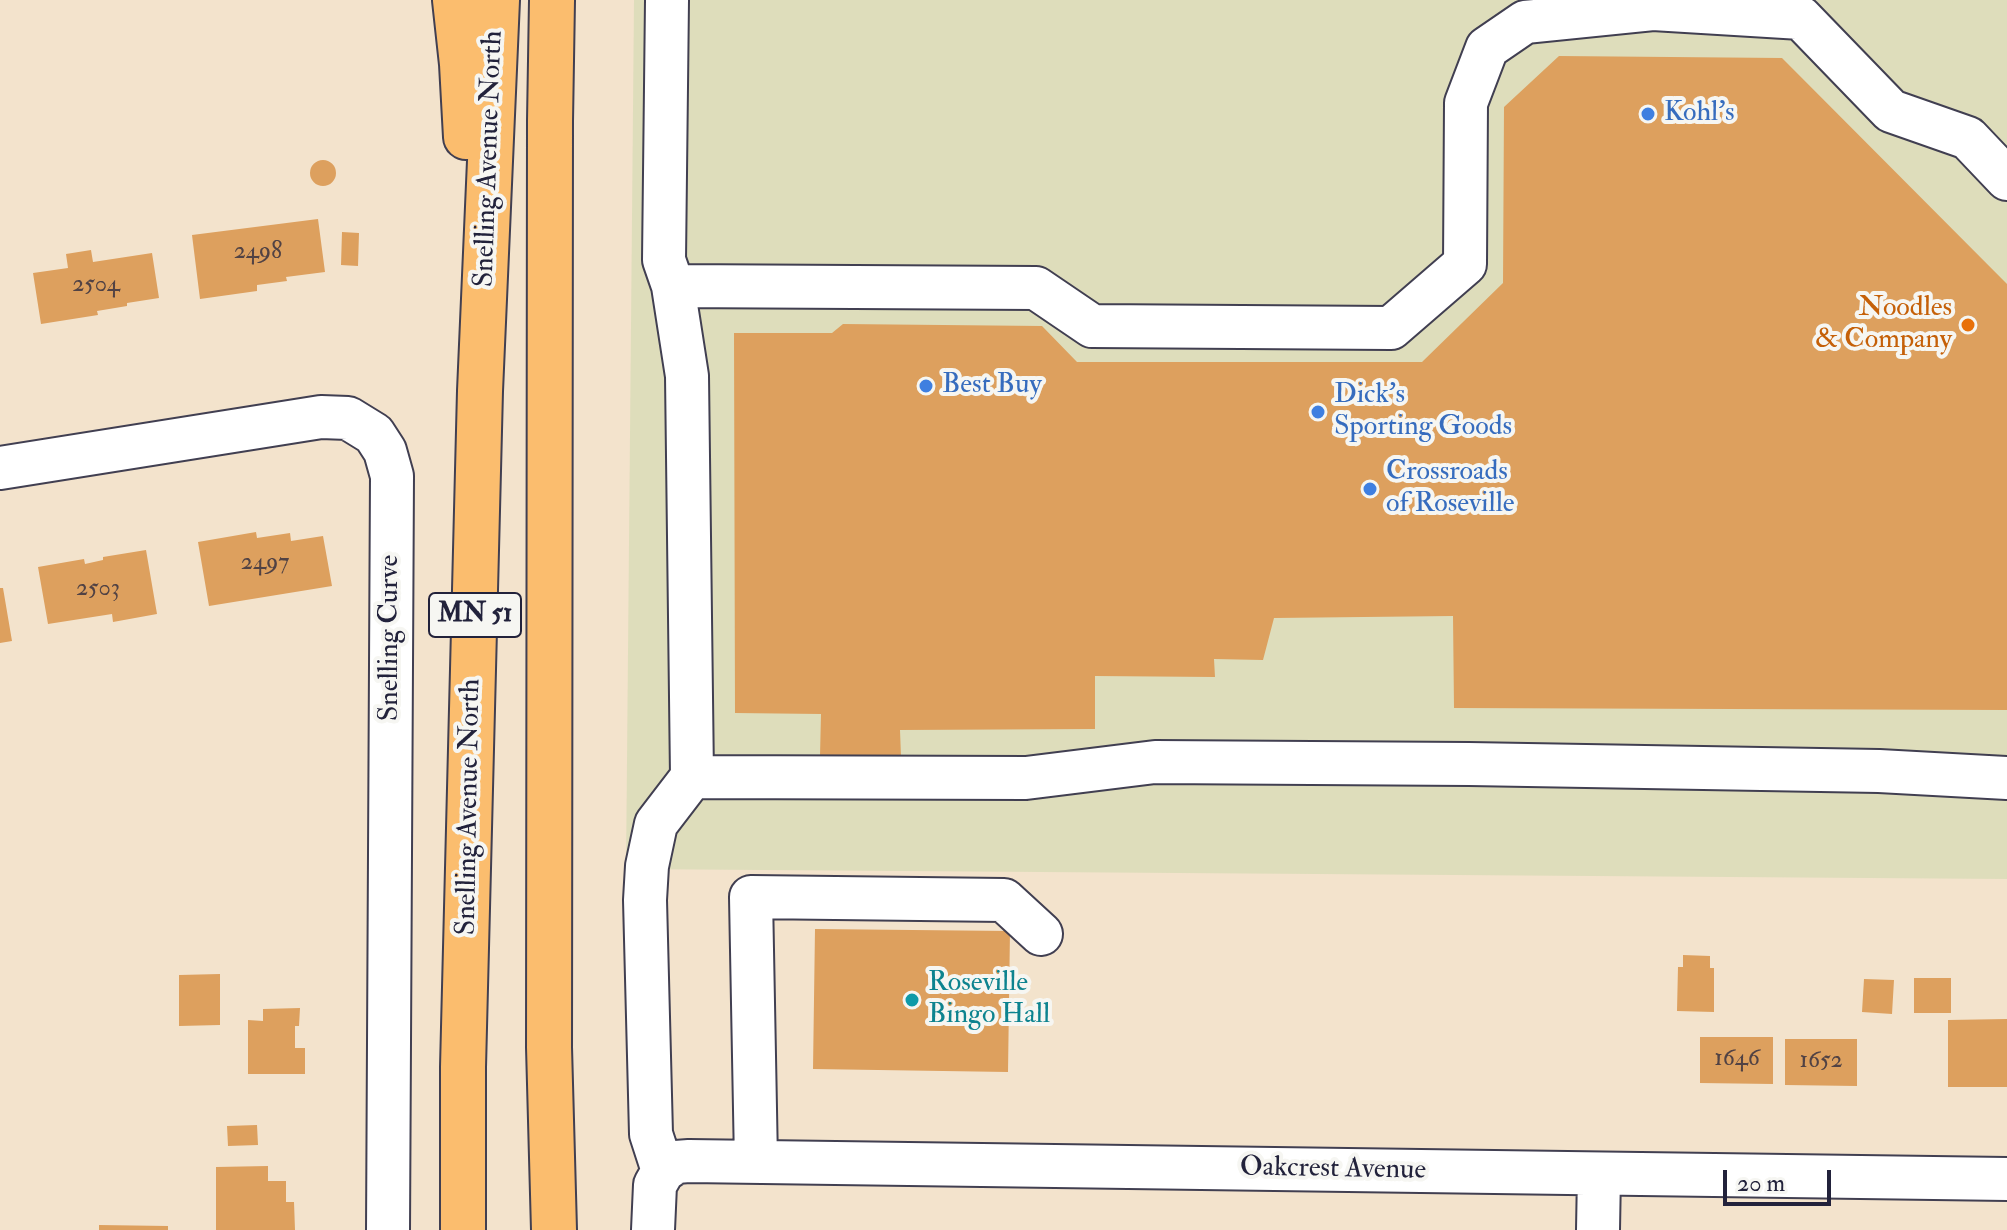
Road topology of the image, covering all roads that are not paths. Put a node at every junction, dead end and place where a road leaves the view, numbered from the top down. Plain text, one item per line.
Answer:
1 (455, 0) edge
2 (497, 0) edge
3 (552, 0) edge
4 (584, 0) edge
5 (667, 0) edge
6 (1653, 4) edge
7 (550, 121) junction
8 (2007, 179) edge
9 (673, 286) junction
10 (480, 391) junction
11 (0, 468) edge
12 (692, 777) junction
13 (2007, 778) edge
14 (1041, 934) dead end
15 (756, 1162) junction
16 (663, 1171) junction
17 (1599, 1174) junction
18 (2007, 1179) edge
19 (388, 1230) edge
20 (463, 1230) edge
21 (554, 1230) edge
22 (653, 1230) edge
23 (1598, 1230) edge

1 - 10 highway
2 - 10 highway, Snelling Avenue North / MN 51
3 - 7 highway, Snelling Avenue North / MN 51
4 - 7 highway
5 - 9 street
6 - 8 street
6 - 9 street
7 - 21 highway, Snelling Avenue North / MN 51
9 - 12 street
10 - 20 highway, Snelling Avenue North / MN 51
11 - 19 street, Snelling Curve
12 - 13 street
12 - 16 street
14 - 15 street
15 - 16 street, Oakcrest Avenue
15 - 17 street, Oakcrest Avenue
16 - 22 street
17 - 18 street, Oakcrest Avenue
17 - 23 street

